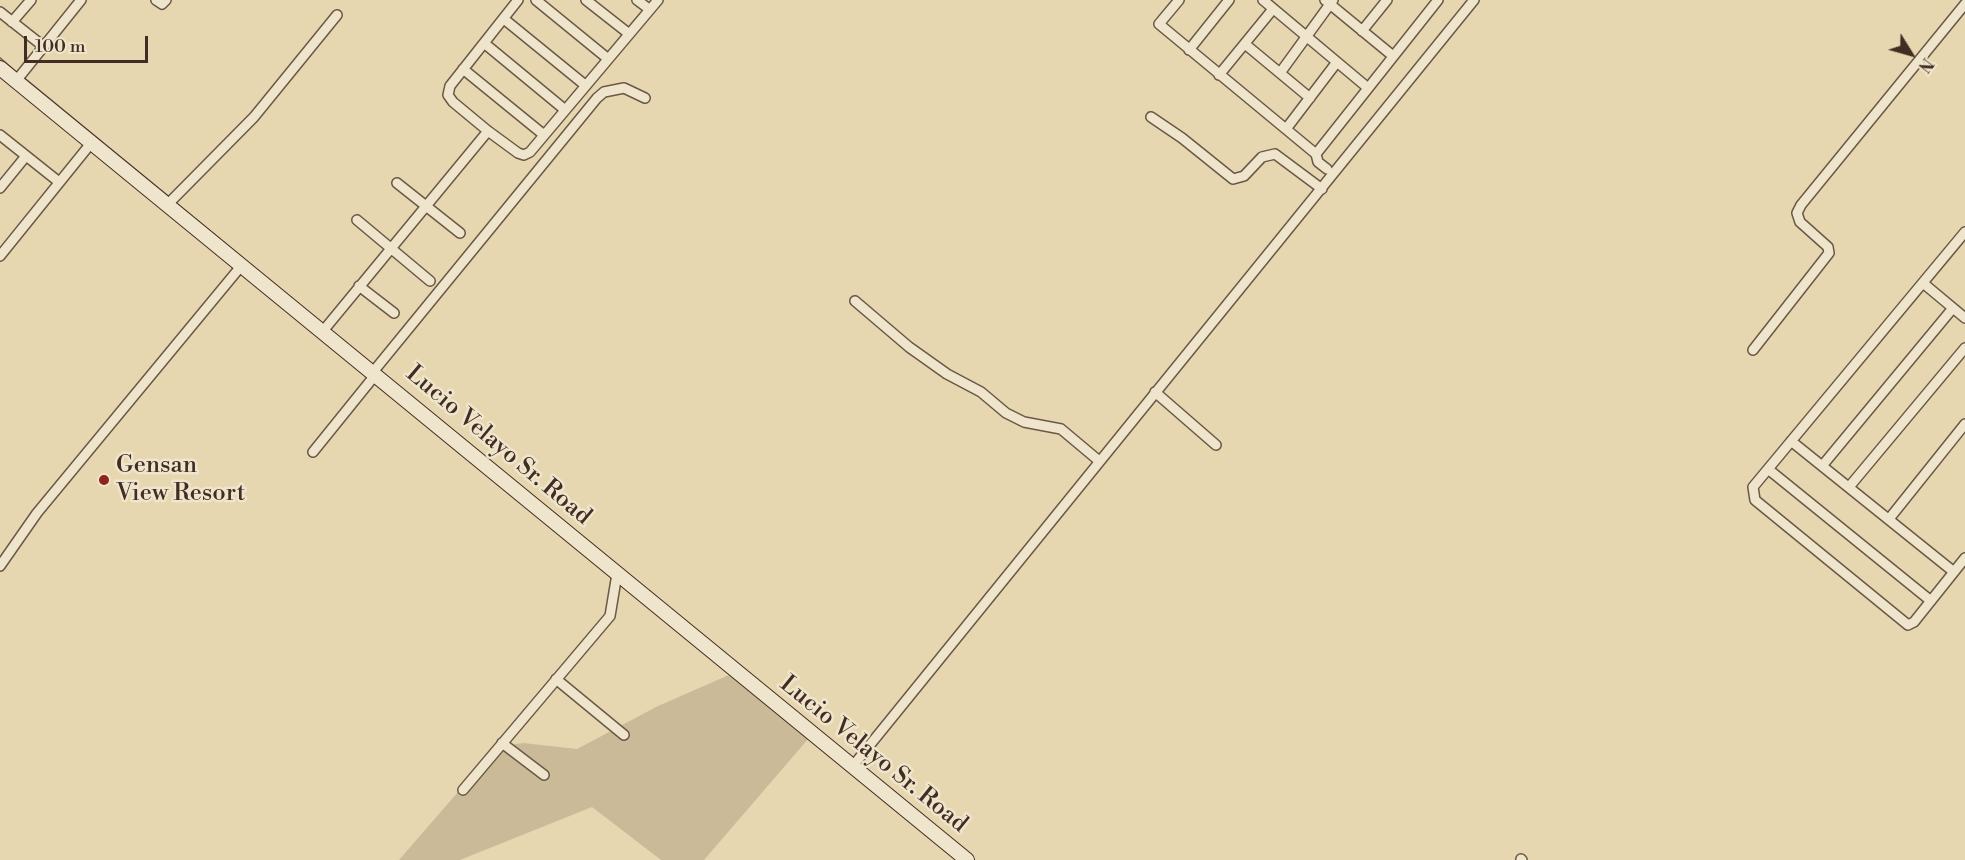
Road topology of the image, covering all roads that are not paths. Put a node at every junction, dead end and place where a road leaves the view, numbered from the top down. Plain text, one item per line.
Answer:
1 (31, 0) edge
2 (81, 0) edge
3 (156, 0) edge
4 (166, 0) edge
5 (518, 0) edge
6 (536, 0) edge
7 (586, 0) edge
8 (638, 0) edge
9 (658, 0) edge
10 (1179, 0) edge
11 (1229, 0) edge
12 (1263, 0) edge
13 (1387, 0) edge
14 (1438, 0) edge
15 (1474, 0) edge
16 (1329, 1) edge
17 (1965, 4) edge
18 (649, 9) junction
19 (1273, 9) junction
20 (0, 12) edge
21 (337, 15) dead end
22 (504, 19) junction
23 (12, 22) junction
24 (1362, 31) junction
25 (628, 33) junction
26 (1306, 37) junction
27 (484, 44) junction
28 (1245, 44) junction
29 (43, 46) junction
30 (1189, 50) junction
31 (1393, 56) junction
32 (607, 58) junction
33 (1337, 63) junction
34 (0, 68) edge
35 (464, 69) junction
36 (1280, 73) junction
37 (1220, 75) junction
38 (16, 81) junction
39 (585, 85) junction
40 (1368, 88) junction
41 (645, 98) dead end
42 (1310, 98) junction
43 (564, 109) junction
44 (1151, 117) dead end
45 (1286, 129) junction
46 (488, 131) junction
47 (0, 135) edge
48 (544, 135) junction
49 (92, 142) junction
50 (1316, 154) junction
51 (26, 156) junction
52 (1327, 169) dead end
53 (59, 182) junction
54 (397, 183) dead end
55 (0, 188) edge
56 (1322, 189) junction
57 (168, 204) junction
58 (426, 206) junction
59 (357, 220) dead end
60 (1965, 232) edge
61 (460, 233) dead end
62 (390, 247) junction
63 (0, 256) edge
64 (242, 265) junction
65 (430, 281) dead end
66 (1923, 283) junction
67 (359, 286) junction
68 (855, 301) dead end
69 (1953, 308) junction
70 (394, 313) dead end
71 (1965, 318) edge
72 (325, 329) junction
73 (1965, 348) edge
74 (1753, 350) dead end
75 (375, 370) junction
76 (1155, 392) junction
77 (1965, 424) edge
78 (1791, 441) junction
79 (1216, 445) dead end
80 (313, 452) dead end
81 (1098, 460) junction
82 (1822, 466) junction
83 (1768, 469) junction
84 (1849, 488) junction
85 (1889, 519) junction
86 (1965, 558) edge
87 (0, 567) edge
88 (1954, 572) junction
89 (617, 574) junction
90 (1931, 601) junction
91 (556, 679) junction
92 (624, 735) dead end
93 (502, 743) junction
94 (852, 767) junction
95 (544, 775) dead end
96 (463, 790) dead end
97 (967, 860) edge

1 - 23 street
2 - 29 street
3 - 4 street
5 - 22 street
6 - 32 street
7 - 25 street
8 - 18 street
9 - 18 street
10 - 30 street
11 - 30 street
12 - 19 street
13 - 24 street
14 - 31 street
15 - 56 street
16 - 24 street
16 - 26 street
17 - 74 street
18 - 25 street
19 - 26 street
19 - 28 street
20 - 23 street
21 - 57 street
22 - 27 street
22 - 39 street
23 - 29 street
24 - 31 street
25 - 32 street
26 - 33 street
26 - 36 street
27 - 35 street
27 - 43 street
28 - 36 street
28 - 37 street
29 - 38 street
30 - 37 street
31 - 40 street
32 - 39 street
33 - 40 street
33 - 42 street
34 - 38 main road, Lucio Velayo Sr. Road
35 - 46 street
35 - 48 street
36 - 42 street
37 - 45 street
38 - 49 main road, Lucio Velayo Sr. Road
39 - 43 street
40 - 50 street
41 - 75 street
42 - 45 street
43 - 48 street
44 - 56 street
45 - 50 street
46 - 48 street
46 - 58 street
47 - 51 street
49 - 53 street
49 - 57 main road, Lucio Velayo Sr. Road
50 - 52 street
51 - 53 street
51 - 55 street
53 - 63 street
54 - 58 street
56 - 76 street
57 - 64 main road, Lucio Velayo Sr. Road
58 - 61 street
58 - 62 street
59 - 62 street
60 - 66 street
62 - 65 street
62 - 67 street
64 - 72 main road, Lucio Velayo Sr. Road
64 - 87 street
66 - 69 street
66 - 78 street
67 - 70 street
67 - 72 street
68 - 81 street
69 - 71 street
69 - 82 street
72 - 75 main road, Lucio Velayo Sr. Road
73 - 84 street
75 - 80 street
75 - 89 main road, Lucio Velayo Sr. Road
76 - 79 street
76 - 81 street
77 - 85 street
78 - 82 street
78 - 83 street
81 - 94 street
82 - 84 street
83 - 90 street
83 - 90 street
84 - 85 street
85 - 88 street
86 - 88 street
88 - 90 street
89 - 91 street
89 - 94 main road, Lucio Velayo Sr. Road
91 - 92 street
91 - 93 street
93 - 95 street
93 - 96 street
94 - 97 main road, Lucio Velayo Sr. Road

